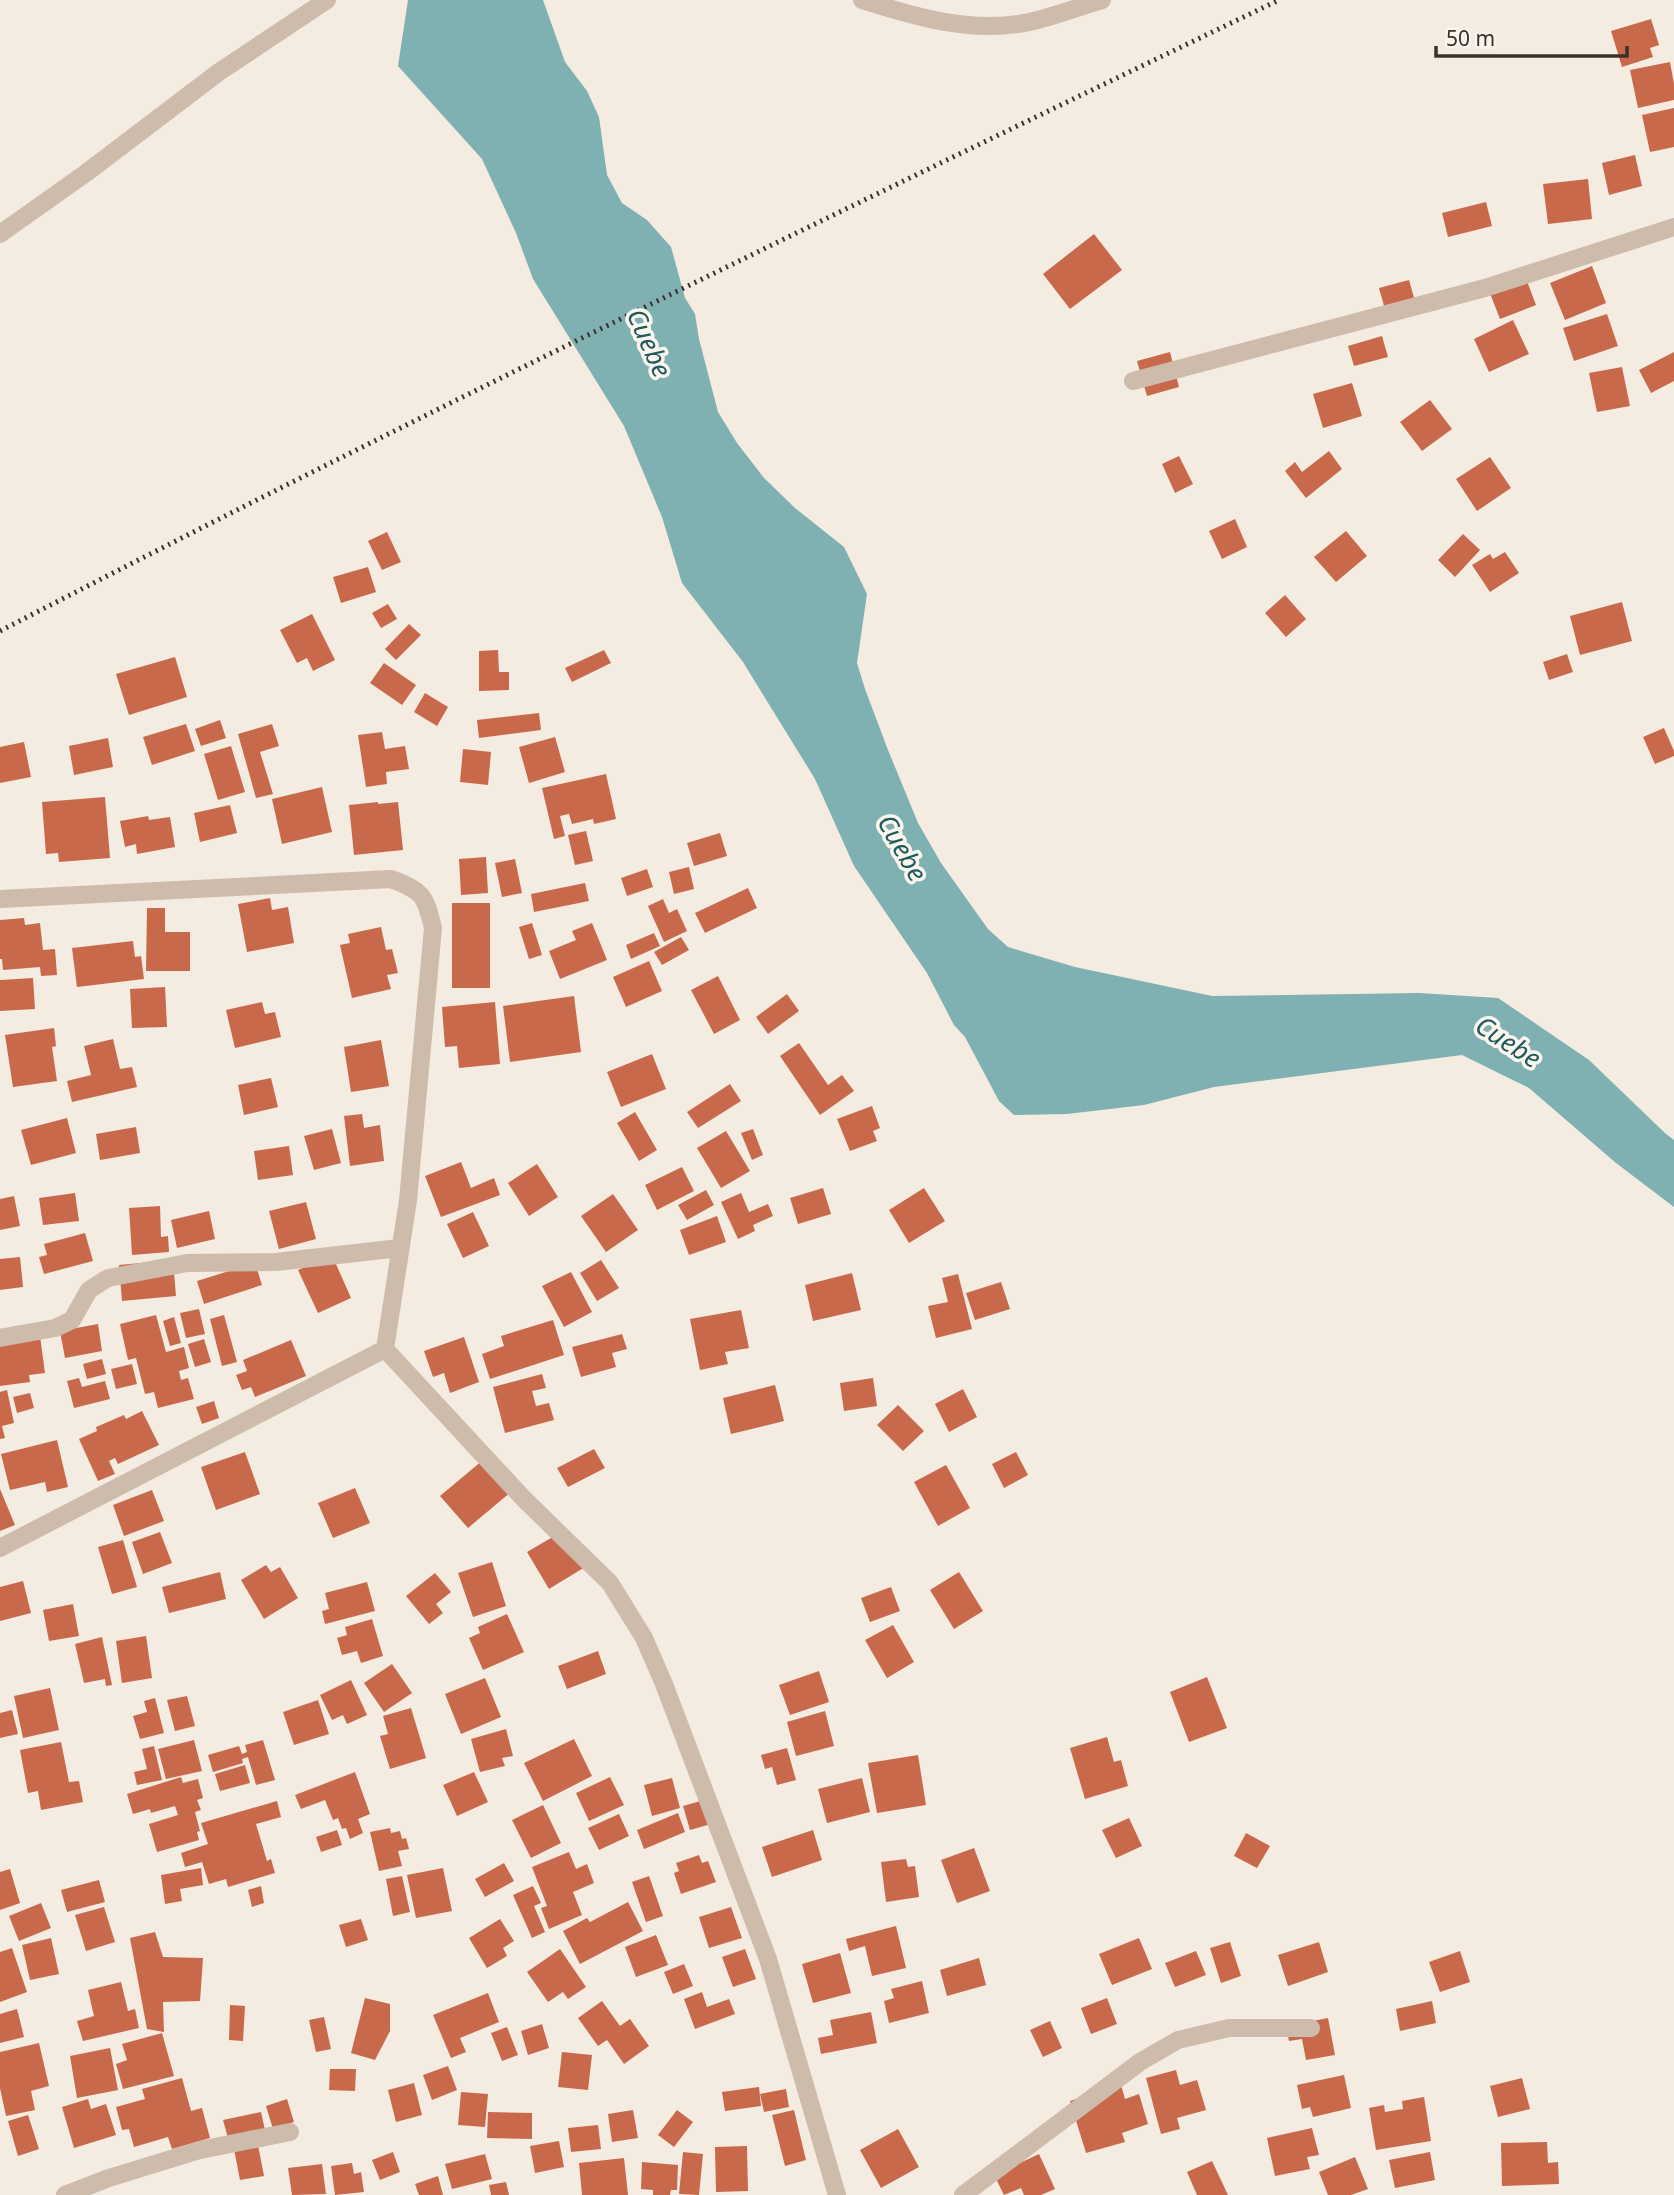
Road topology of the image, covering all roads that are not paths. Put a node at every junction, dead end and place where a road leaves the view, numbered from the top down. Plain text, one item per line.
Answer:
1 (327, 0) edge
2 (862, 0) edge
3 (1102, 0) edge
4 (1674, 227) edge
5 (0, 234) edge
6 (1133, 381) dead end
7 (0, 900) edge
8 (400, 1248) junction
9 (0, 1338) edge
10 (385, 1349) junction
11 (0, 1548) edge
12 (1311, 2028) dead end
13 (290, 2132) dead end
14 (65, 2195) edge
15 (837, 2195) edge
16 (962, 2195) edge

1 - 5 street
2 - 3 street
4 - 6 street
7 - 8 street
8 - 9 street
8 - 10 street
10 - 11 street
10 - 15 street
12 - 16 street
13 - 14 street

